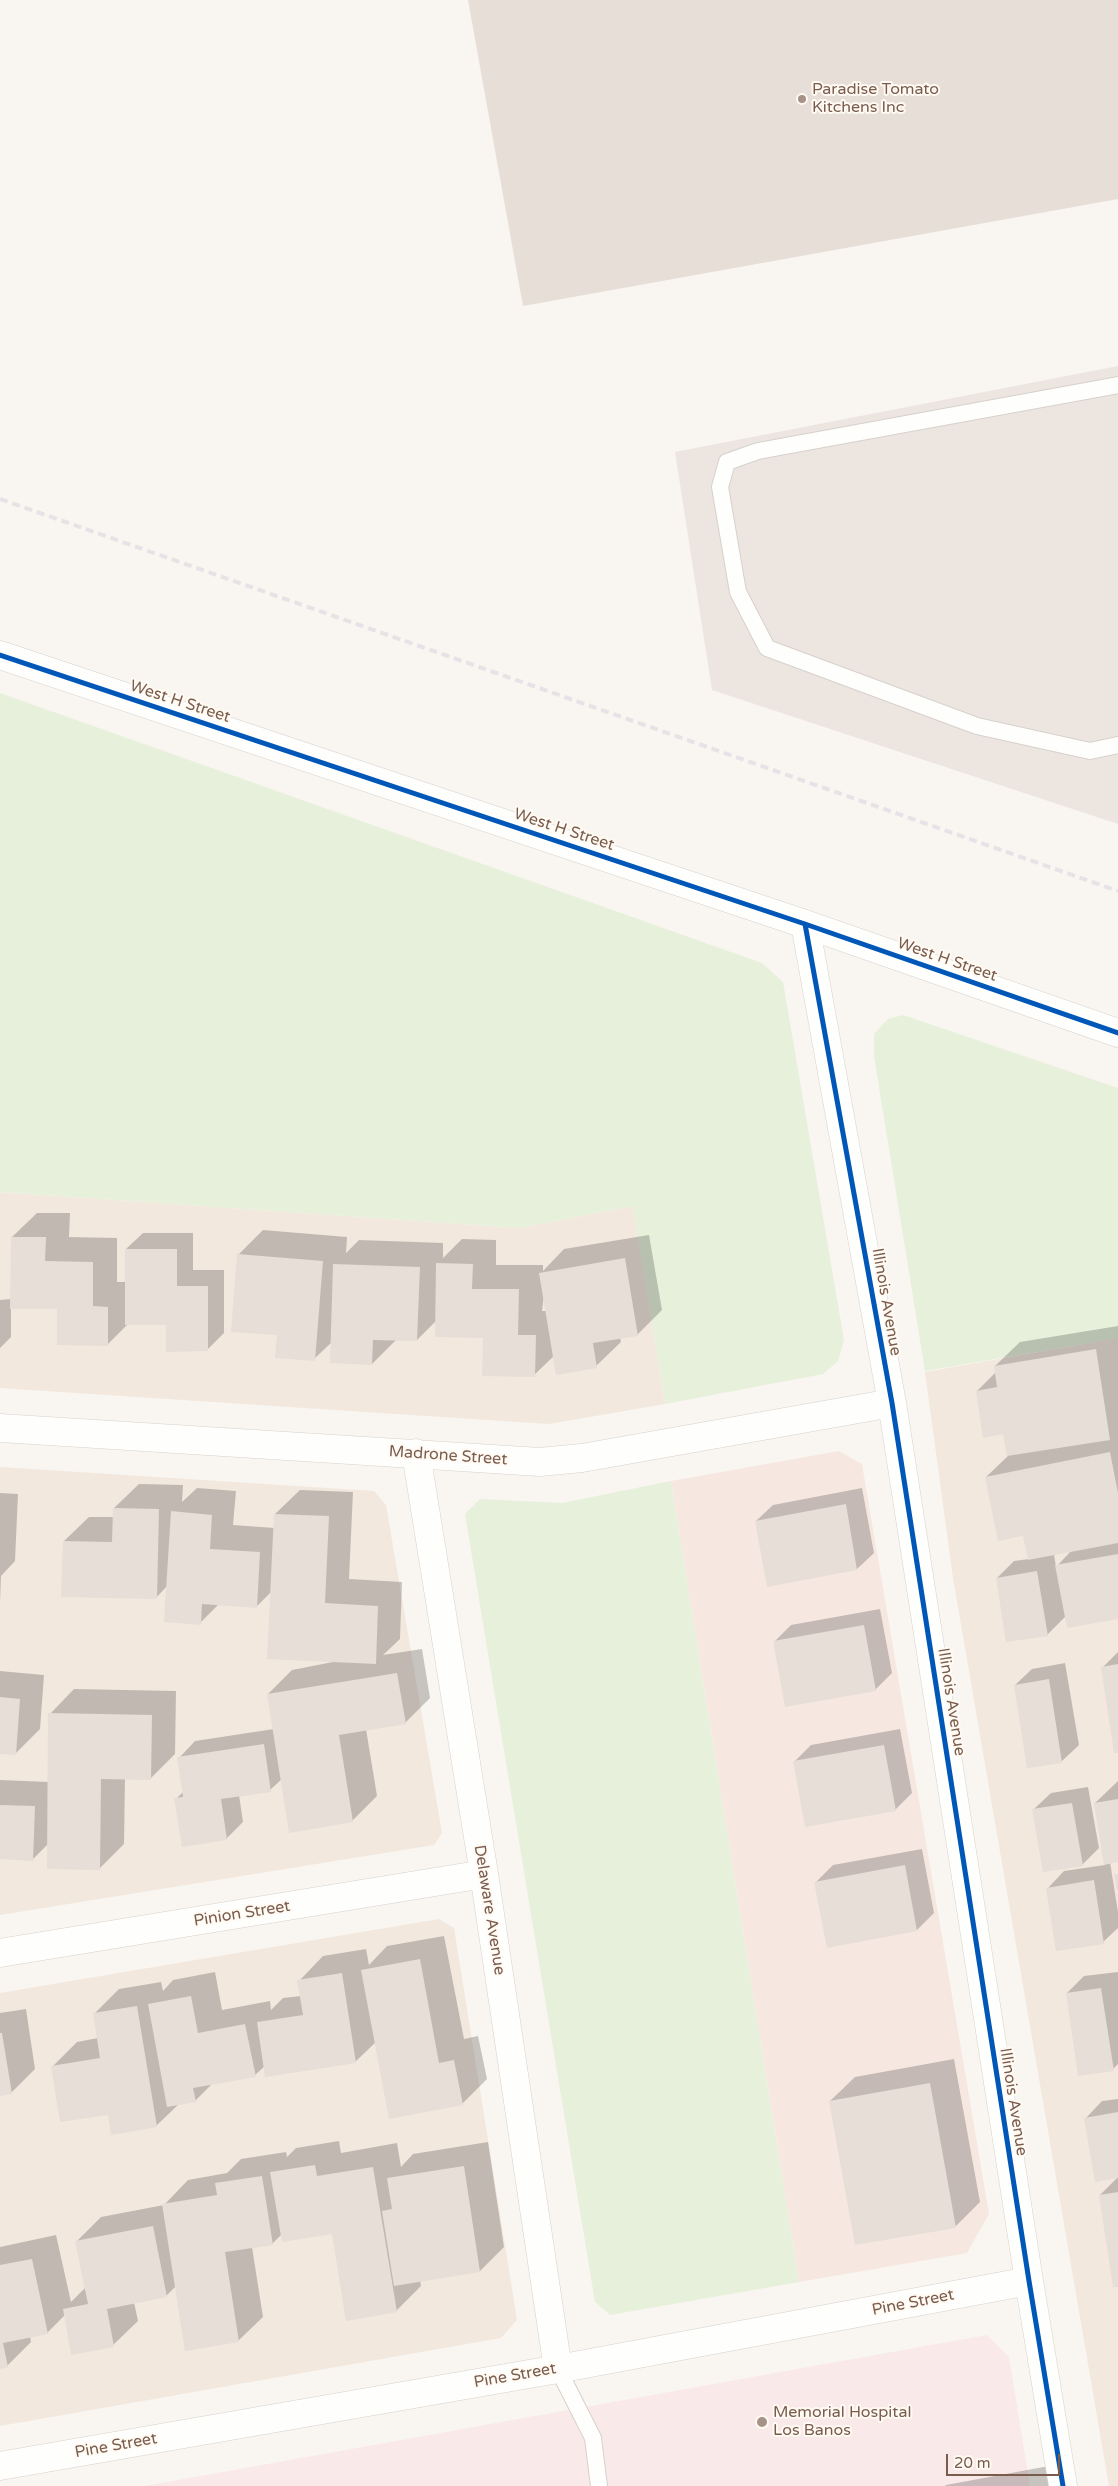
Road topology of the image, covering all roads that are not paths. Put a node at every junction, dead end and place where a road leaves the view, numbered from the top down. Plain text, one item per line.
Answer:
1 (1118, 385) edge
2 (0, 655) edge
3 (1118, 745) edge
4 (805, 924) junction
5 (1118, 1033) edge
6 (892, 1403) junction
7 (0, 1428) edge
8 (416, 1453) junction
9 (484, 1874) junction
10 (0, 1953) edge
11 (1029, 2281) junction
12 (558, 2368) junction
13 (0, 2466) edge
14 (599, 2486) edge
15 (1063, 2486) edge

1 - 3 lane
2 - 4 street, West H Street
4 - 5 street, West H Street
4 - 6 street, Illinois Avenue
6 - 8 street, Madrone Street
6 - 11 street, Illinois Avenue
7 - 8 street, Madrone Street
8 - 9 street, Delaware Avenue
9 - 10 street, Pinion Street
9 - 12 street, Delaware Avenue
11 - 12 street, Pine Street
11 - 15 street, Illinois Avenue
12 - 13 street, Pine Street
12 - 14 lane

